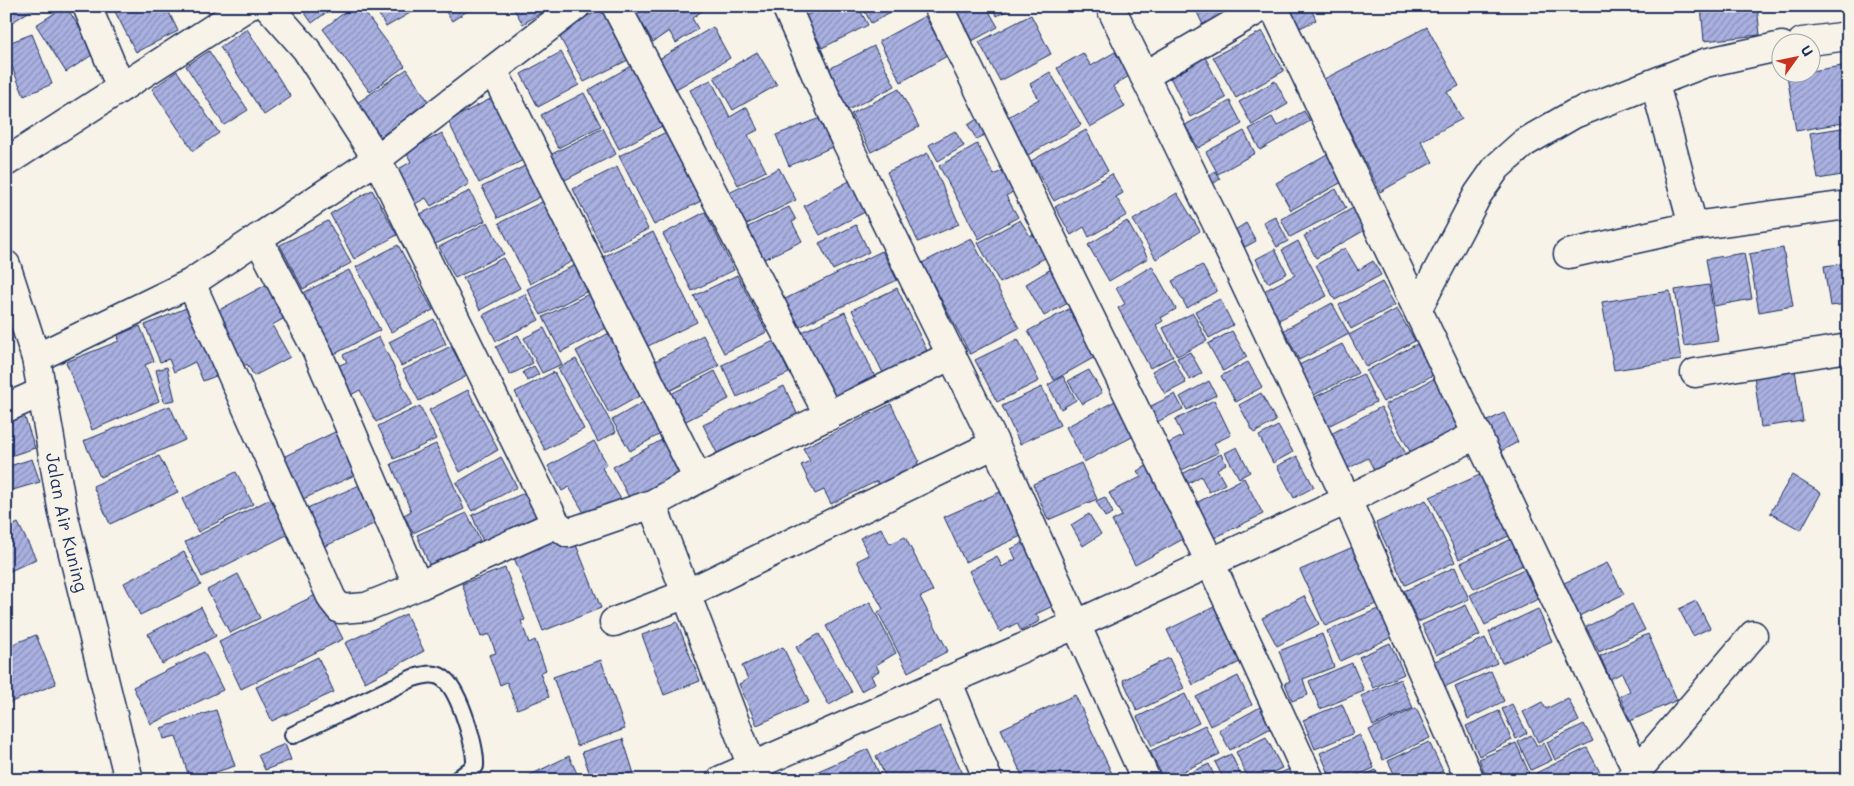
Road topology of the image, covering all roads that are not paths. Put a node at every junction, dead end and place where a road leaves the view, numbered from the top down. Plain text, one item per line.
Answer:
1 (87, 6) edge
2 (248, 6) edge
3 (268, 6) edge
4 (576, 6) edge
5 (616, 6) edge
6 (786, 6) edge
7 (938, 6) edge
8 (1110, 6) edge
9 (1264, 6) edge
10 (1273, 6) edge
11 (1848, 36) edge
12 (1822, 39) edge
13 (1772, 48) edge
14 (493, 70) junction
15 (1144, 76) junction
16 (1655, 84) junction
17 (121, 88) junction
18 (377, 159) junction
19 (6, 162) edge
20 (1848, 205) edge
21 (1693, 226) junction
22 (258, 238) junction
23 (1568, 254) dead end
24 (6, 265) edge
25 (191, 283) junction
26 (1418, 308) junction
27 (1848, 348) edge
28 (952, 355) junction
29 (36, 358) junction
30 (1694, 373) dead end
31 (42, 392) junction
32 (6, 408) edge
33 (829, 416) junction
34 (1478, 434) junction
35 (995, 444) junction
36 (698, 479) junction
37 (1347, 500) junction
38 (652, 504) junction
39 (556, 524) junction
40 (1210, 562) junction
41 (418, 586) junction
42 (686, 594) junction
43 (614, 622) dead end
44 (1077, 624) junction
45 (1753, 635) dead end
46 (947, 680) junction
47 (293, 735) dead end
48 (754, 773) edge
49 (1633, 775) edge
50 (129, 780) edge
51 (457, 780) edge
52 (721, 780) edge
53 (988, 780) edge
54 (1146, 780) edge
55 (1310, 780) edge
56 (1470, 780) edge

1 - 17 street
2 - 17 street
3 - 18 street
4 - 14 street
5 - 33 street
6 - 28 street
7 - 40 street
8 - 15 street
9 - 15 street
10 - 26 street
11 - 12 street
13 - 16 street
14 - 18 street
14 - 36 street
15 - 37 street
16 - 21 street
16 - 26 street
17 - 19 street
18 - 22 street
18 - 39 street
20 - 21 street
21 - 23 street
22 - 25 street
22 - 41 street
24 - 29 street, Jalan Air Kuning
25 - 29 street
25 - 41 street
26 - 34 street
27 - 30 street
28 - 33 street
28 - 35 street
29 - 31 street, Jalan Air Kuning
31 - 32 street
31 - 50 street, Jalan Air Kuning
33 - 36 street
34 - 37 street
34 - 49 street
35 - 42 street
35 - 44 street
36 - 38 street
37 - 40 street
37 - 56 street
38 - 39 street
38 - 42 street
39 - 41 street
40 - 44 street
40 - 55 street
42 - 43 street
42 - 48 street
44 - 46 street
44 - 54 street
45 - 49 street
46 - 48 street
46 - 53 street
47 - 51 lane
48 - 52 street

